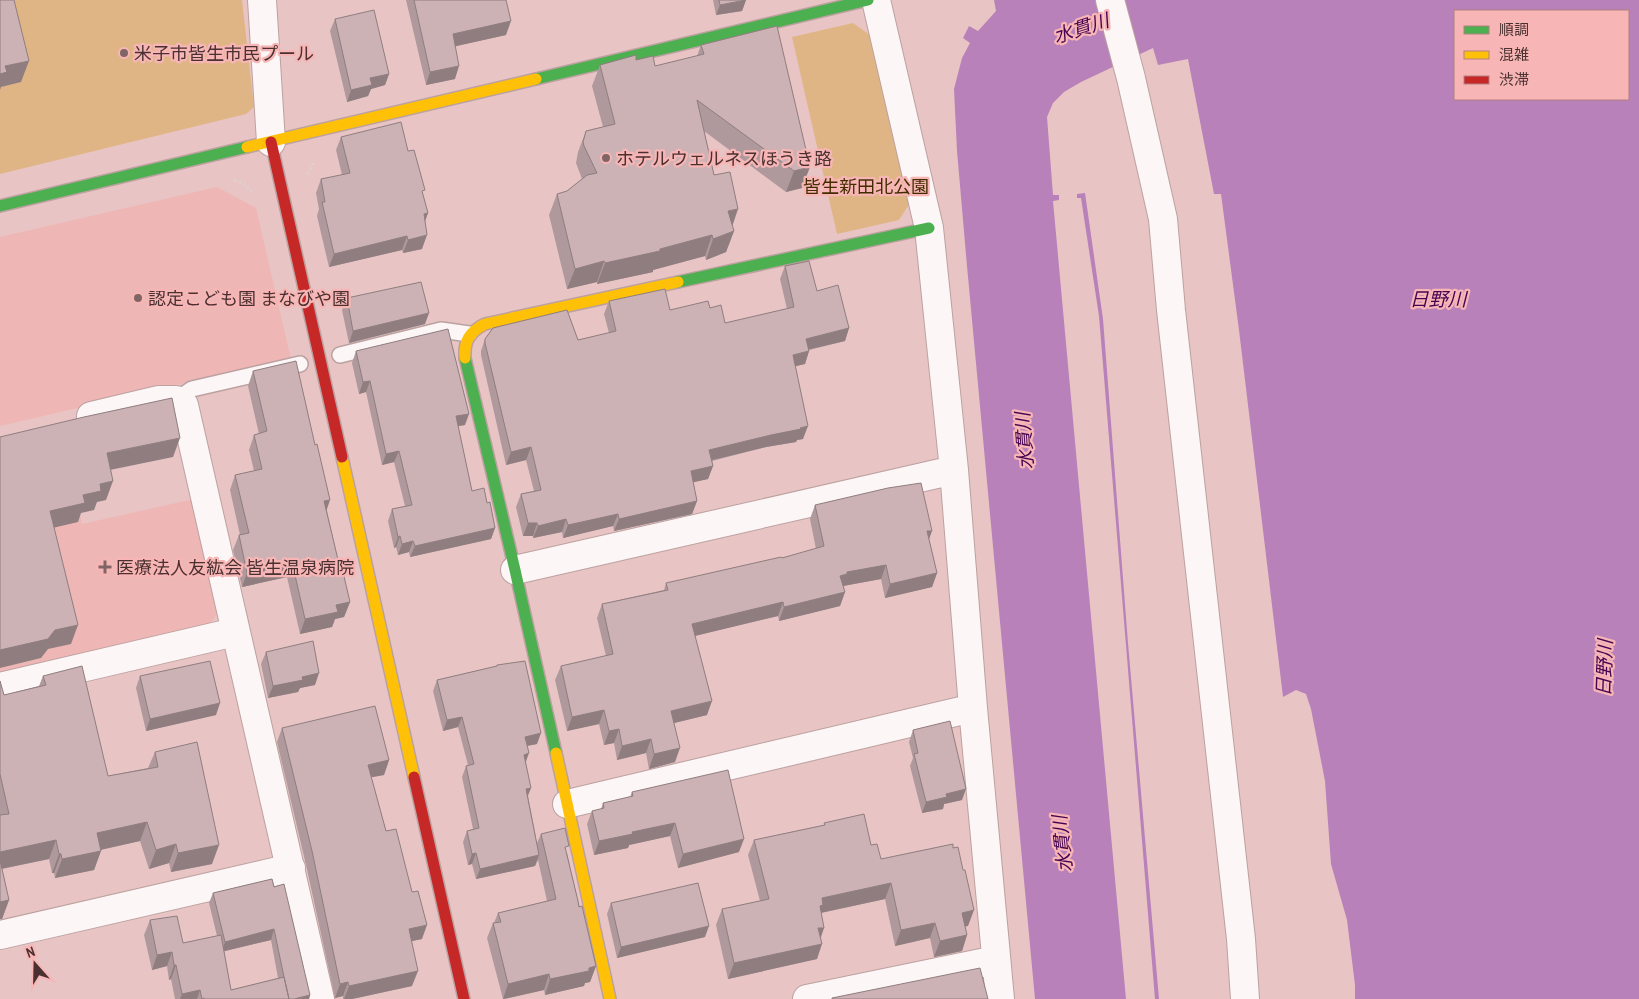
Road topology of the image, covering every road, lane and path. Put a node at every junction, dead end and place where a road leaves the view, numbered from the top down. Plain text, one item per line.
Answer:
1 (262, 0) edge
2 (868, 0) edge
3 (876, 0) edge
4 (1110, 0) edge
5 (271, 142) junction
6 (230, 179) dead end
7 (255, 194) dead end
8 (0, 206) edge
9 (929, 228) junction
10 (469, 334) junction
11 (340, 355) dead end
12 (300, 364) dead end
13 (176, 400) junction
14 (65, 422) edge
15 (954, 470) junction
16 (515, 570) junction
17 (235, 632) junction
18 (0, 687) edge
19 (973, 708) junction
20 (567, 804) junction
21 (291, 868) junction
22 (0, 934) edge
23 (996, 960) junction
24 (320, 999) edge
25 (464, 999) edge
26 (610, 999) edge
27 (807, 999) edge
28 (1000, 999) edge
29 (1245, 999) edge

1 - 5 street
2 - 5 street
3 - 9 street
4 - 29 street
5 - 8 street
5 - 25 street
6 - 7 path
9 - 10 street
9 - 15 street
10 - 11 lane
10 - 16 street
12 - 13 lane
13 - 14 street
13 - 17 street
15 - 16 street
15 - 19 street
16 - 20 street
17 - 18 street
17 - 21 street
19 - 20 street
19 - 23 street
20 - 26 street
21 - 22 street
21 - 24 street
23 - 27 street
23 - 28 street

